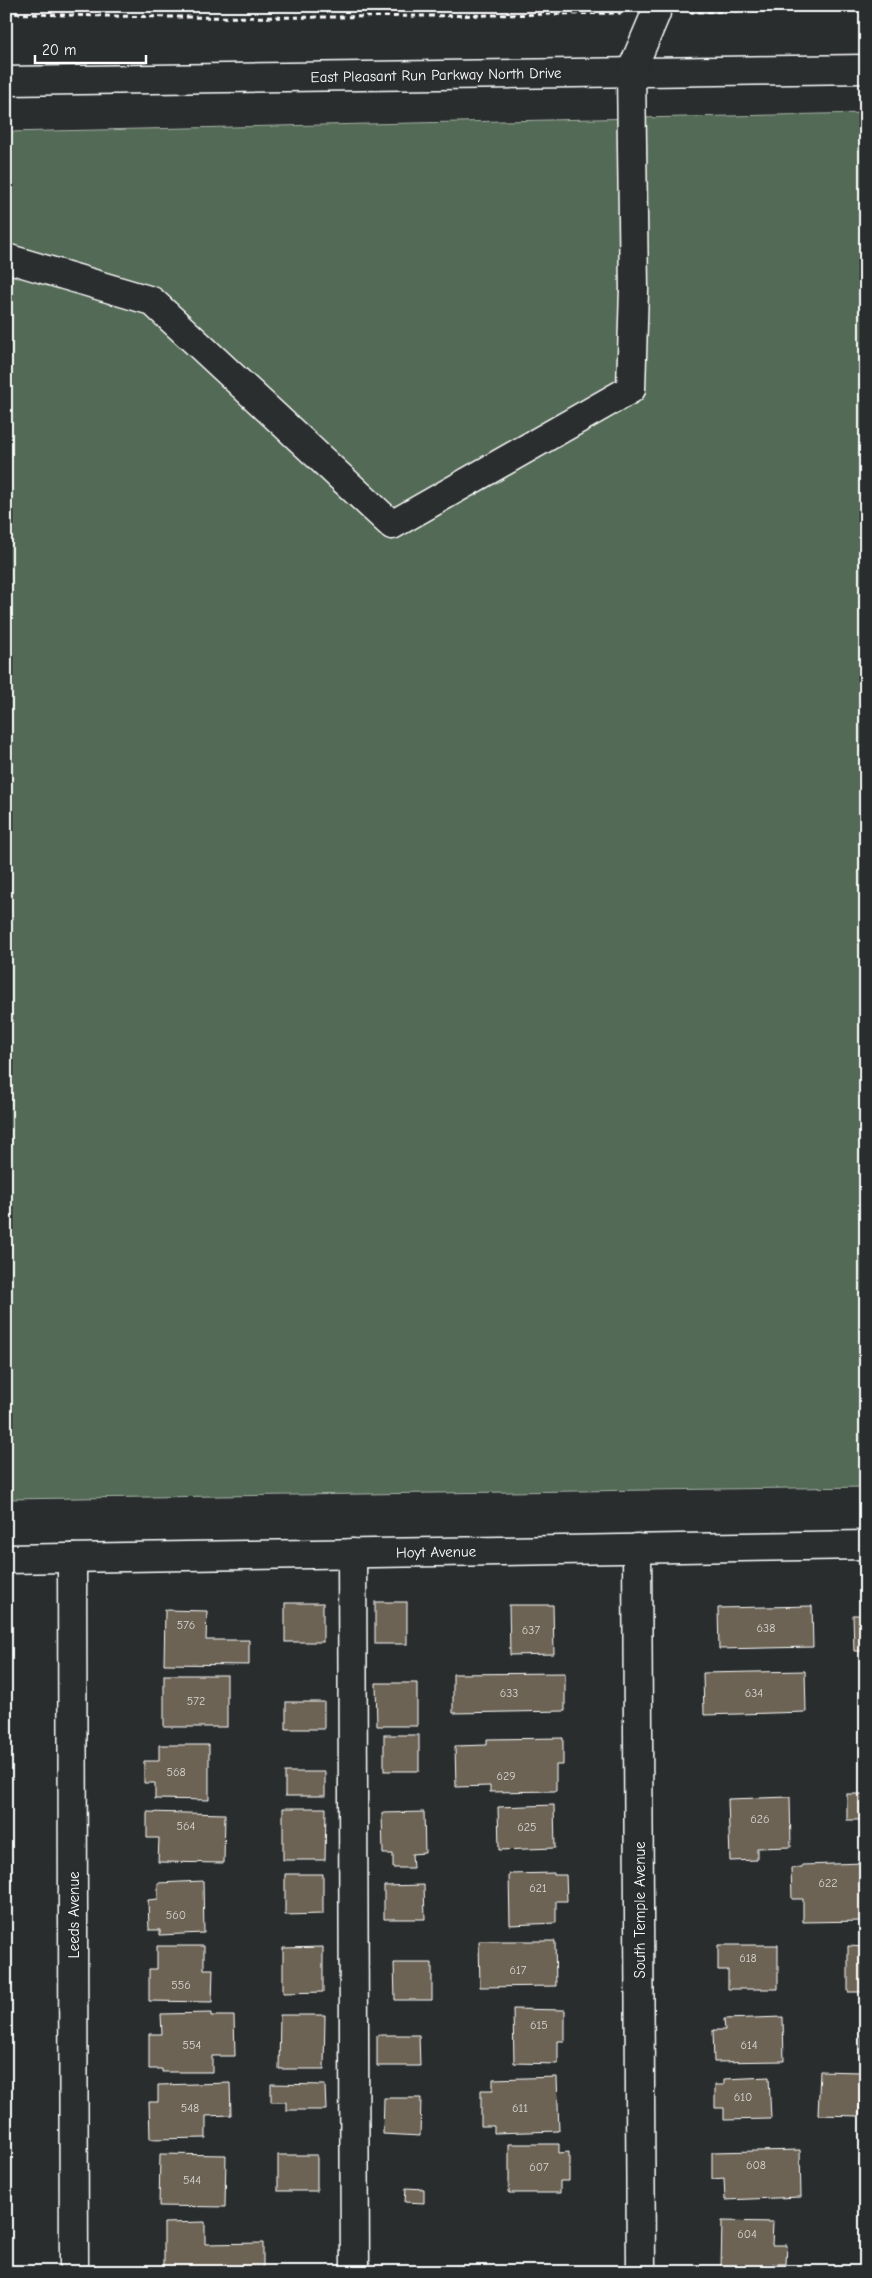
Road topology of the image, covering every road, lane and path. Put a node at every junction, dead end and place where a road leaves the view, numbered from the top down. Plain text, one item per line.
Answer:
1 (866, 8) edge
2 (656, 10) edge
3 (6, 13) edge
4 (866, 69) edge
5 (631, 72) junction
6 (6, 81) edge
7 (6, 258) edge
8 (866, 1545) edge
9 (637, 1548) junction
10 (352, 1553) junction
11 (72, 1558) junction
12 (6, 1559) edge
13 (74, 2272) edge
14 (355, 2272) edge
15 (641, 2272) edge

1 - 2 path
2 - 3 path
2 - 5 street
4 - 5 street, East Pleasant Run Parkway North Drive
5 - 6 street, East Pleasant Run Parkway North Drive
5 - 7 street
8 - 9 street, Hoyt Avenue
9 - 10 street, Hoyt Avenue
9 - 15 street, South Temple Avenue
10 - 11 street, Hoyt Avenue
10 - 14 street
11 - 12 street, Hoyt Avenue
11 - 13 street, Leeds Avenue

